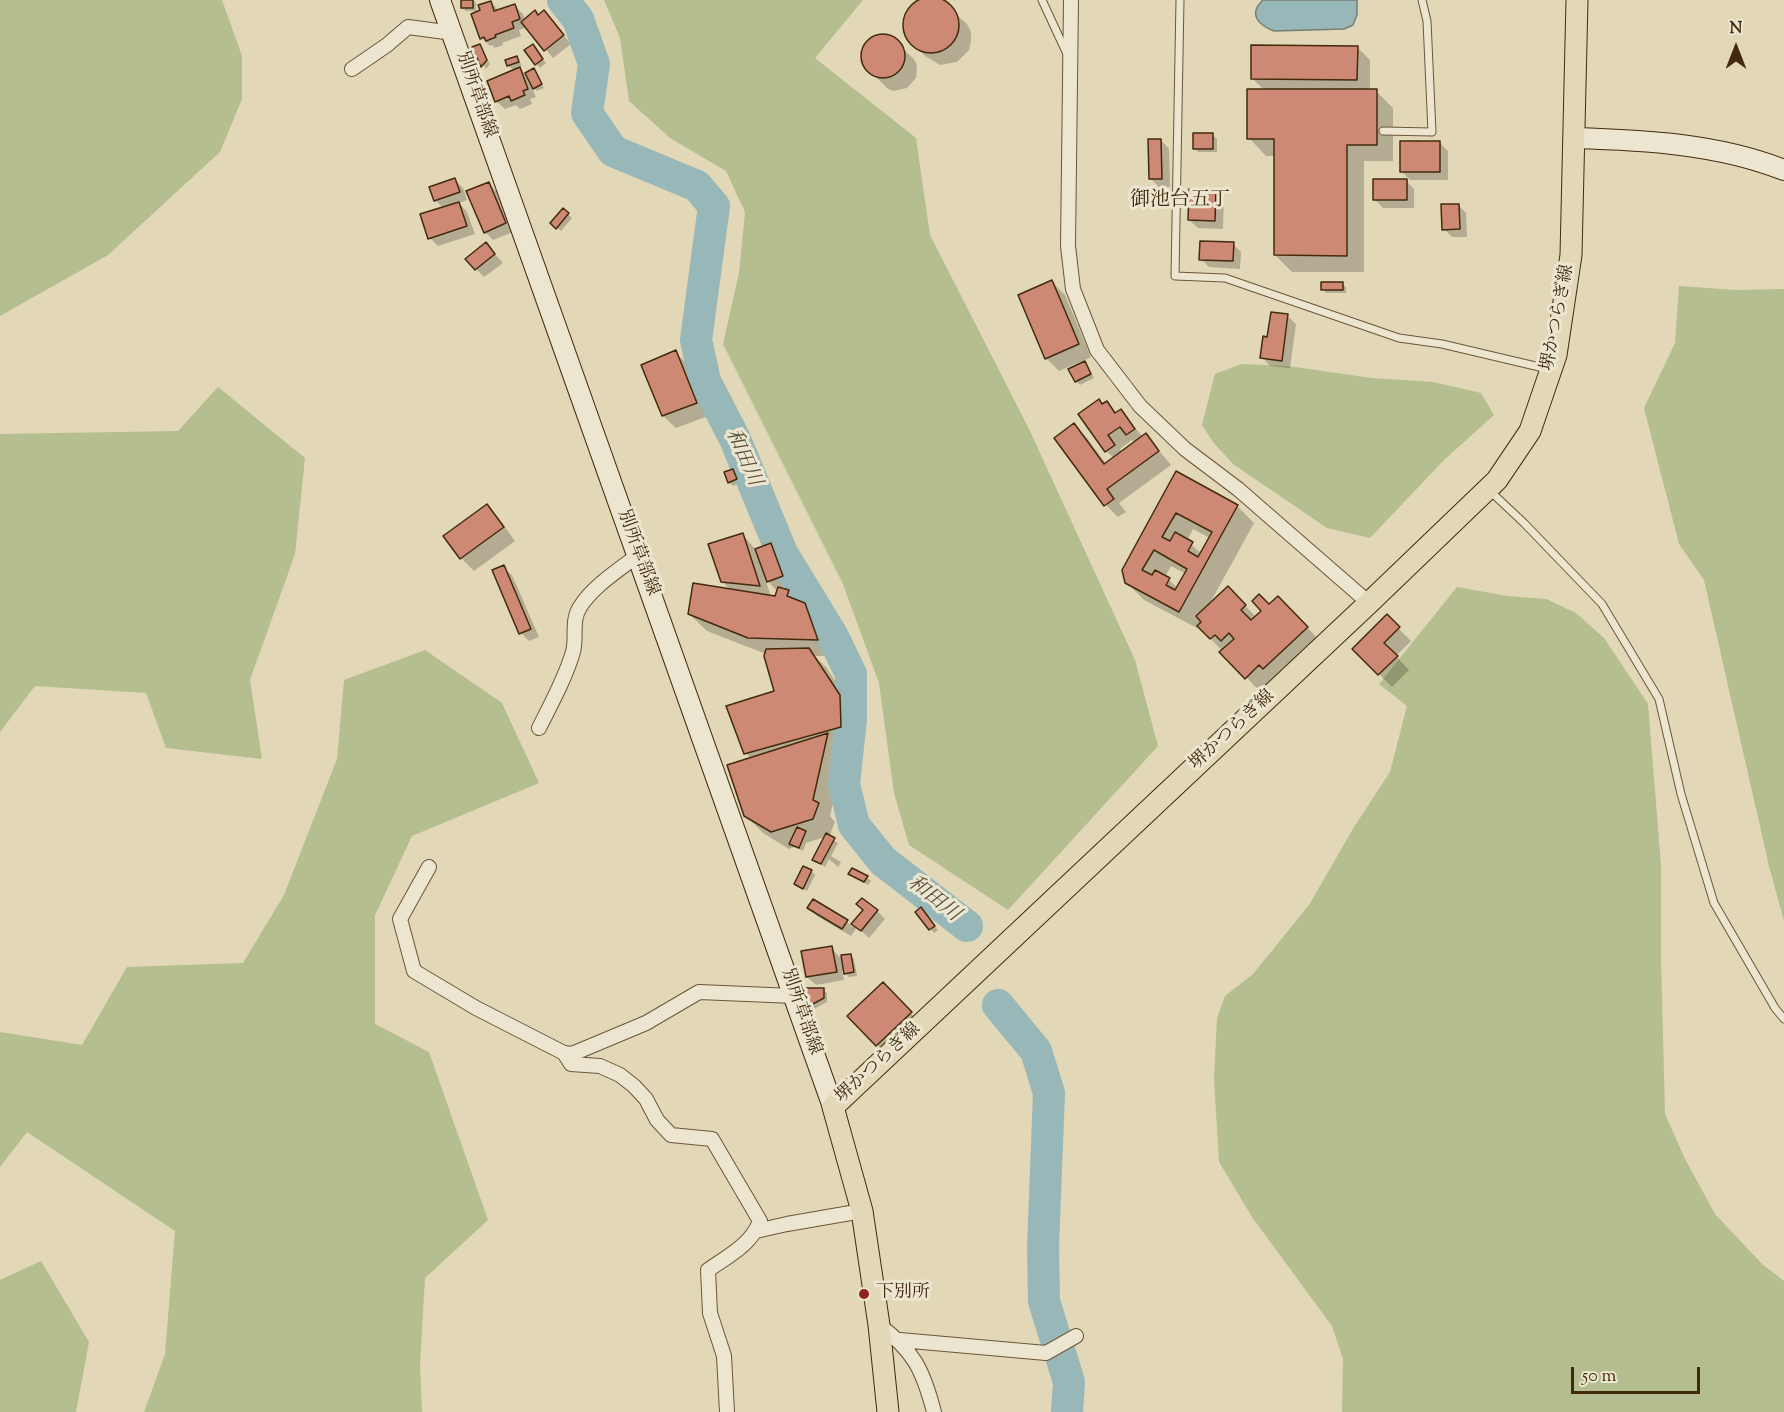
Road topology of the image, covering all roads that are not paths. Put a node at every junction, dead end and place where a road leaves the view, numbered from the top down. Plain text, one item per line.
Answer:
1 (440, 0) edge
2 (1042, 0) edge
3 (1071, 0) edge
4 (1180, 0) edge
5 (1422, 0) edge
6 (1577, 0) edge
7 (453, 33) junction
8 (1071, 62) junction
9 (352, 69) dead end
10 (1383, 131) dead end
11 (1574, 138) junction
12 (1784, 170) edge
13 (1551, 370) junction
14 (1488, 489) junction
15 (638, 555) junction
16 (1369, 603) junction
17 (539, 728) dead end
18 (429, 867) dead end
19 (794, 996) junction
20 (1784, 1019) edge
21 (564, 1053) junction
22 (833, 1107) junction
23 (862, 1211) junction
24 (756, 1231) junction
25 (879, 1325) junction
26 (1076, 1336) dead end
27 (900, 1340) junction
28 (726, 1412) edge
29 (888, 1412) edge
30 (934, 1412) edge

1 - 7 main road, 別所草部線
2 - 8 lane
3 - 8 street
4 - 13 lane
5 - 10 lane
6 - 11 main road, 堺かつらぎ線
7 - 9 street
7 - 15 main road, 別所草部線
8 - 16 street
11 - 12 main road
11 - 13 main road, 堺かつらぎ線
13 - 14 main road, 堺かつらぎ線
14 - 16 main road, 堺かつらぎ線
14 - 20 lane
15 - 17 street
15 - 19 main road, 別所草部線
16 - 22 main road, 堺かつらぎ線
18 - 21 street
19 - 21 street
19 - 22 main road, 別所草部線
21 - 24 street
22 - 23 main road, 堺かつらぎ線
23 - 24 street
23 - 25 main road, 堺かつらぎ線
24 - 28 street
25 - 27 street
25 - 29 main road, 堺かつらぎ線
26 - 27 street
27 - 30 street

